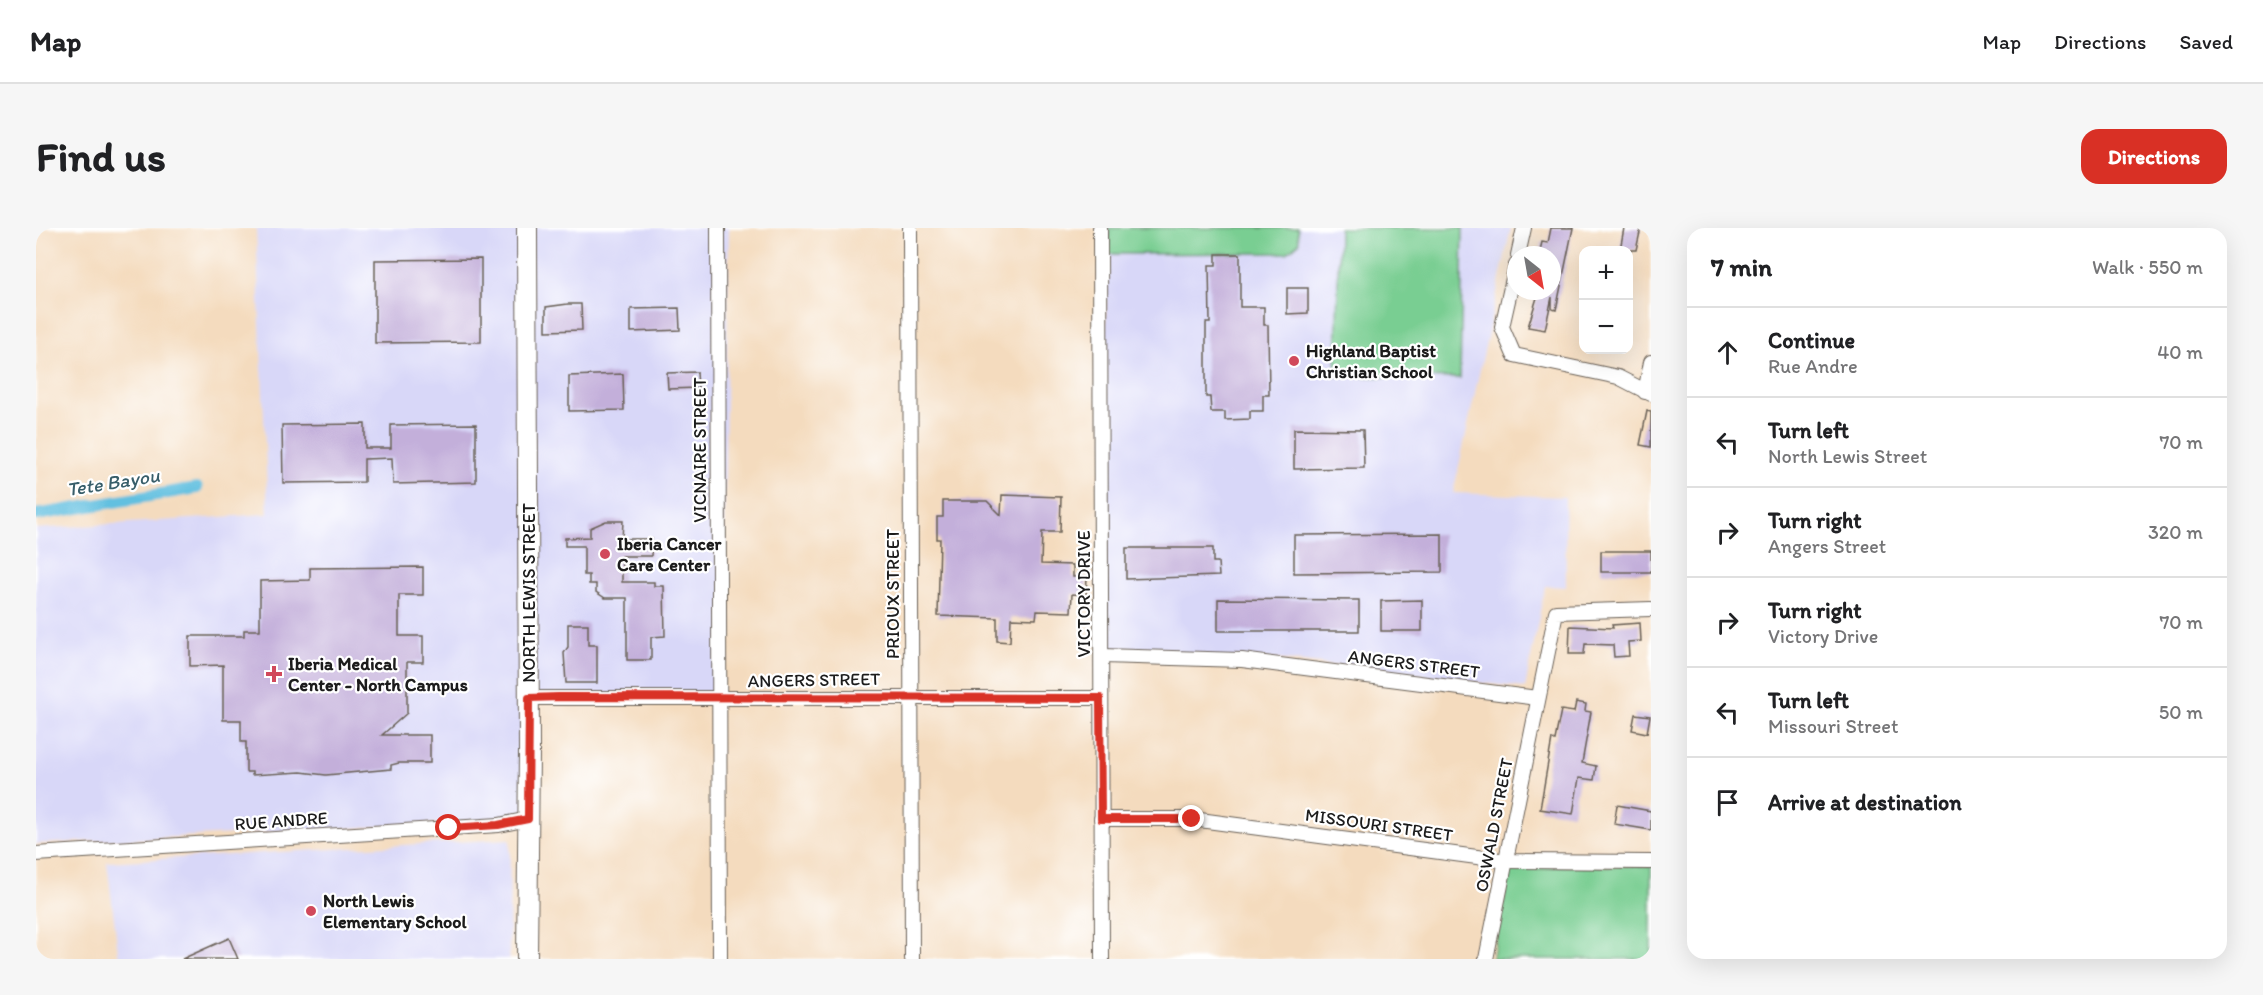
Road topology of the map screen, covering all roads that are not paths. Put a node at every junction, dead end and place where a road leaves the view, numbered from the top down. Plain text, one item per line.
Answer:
1 (527, 228) edge
2 (718, 228) edge
3 (910, 228) edge
4 (1100, 228) edge
5 (1524, 228) edge
6 (1520, 246) edge
7 (1509, 300) edge
8 (1651, 362) edge
9 (1648, 393) edge
10 (1651, 609) edge
11 (1102, 656) junction
12 (912, 697) junction
13 (529, 698) junction
14 (1100, 698) junction
15 (1537, 698) junction
16 (721, 699) junction
17 (528, 819) junction
18 (1101, 819) junction
19 (36, 854) edge
20 (1507, 861) junction
21 (1651, 862) edge
22 (527, 959) edge
23 (720, 959) edge
24 (912, 959) edge
25 (1102, 959) edge
26 (1486, 959) edge

1 - 13 main road, NORTH LEWIS STREET
2 - 16 street, VICNAIRE STREET
3 - 12 street, PRIOUX STREET
4 - 11 street, VICTORY DRIVE
5 - 6 street
7 - 9 street
8 - 9 street
10 - 15 street
11 - 14 street, VICTORY DRIVE
11 - 15 street, ANGERS STREET
12 - 14 street, ANGERS STREET
12 - 16 street, ANGERS STREET
12 - 24 street, PRIOUX STREET
13 - 16 street, ANGERS STREET
13 - 17 main road, NORTH LEWIS STREET
14 - 18 street, VICTORY DRIVE
15 - 20 street, OSWALD STREET
16 - 23 street, VICNAIRE STREET
17 - 19 street, RUE ANDRE
17 - 22 main road, NORTH LEWIS STREET
18 - 20 street, MISSOURI STREET
18 - 25 street, VICTORY DRIVE
20 - 21 street, MISSOURI STREET
20 - 26 street, OSWALD STREET

